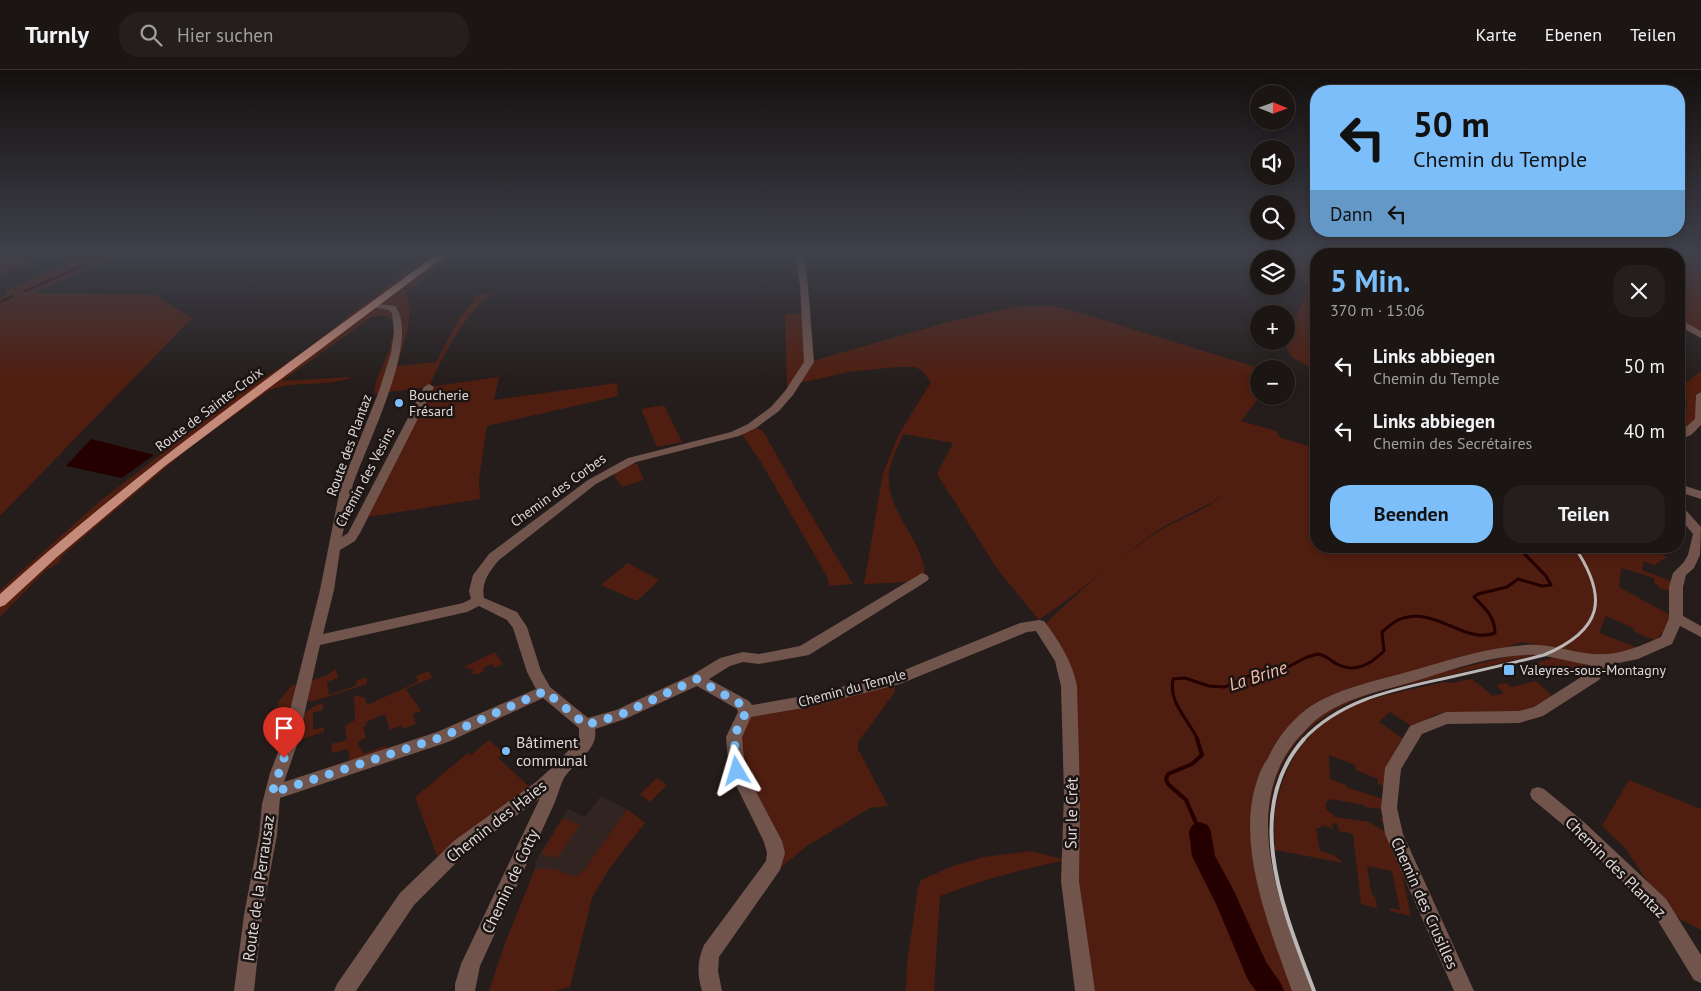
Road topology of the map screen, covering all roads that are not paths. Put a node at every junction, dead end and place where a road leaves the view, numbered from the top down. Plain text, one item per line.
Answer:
1 (388, 295) edge
2 (805, 295) edge
3 (375, 305) junction
4 (1685, 326) edge
5 (1701, 336) edge
6 (429, 387) dead end
7 (1701, 395) edge
8 (1700, 420) edge
9 (1685, 434) edge
10 (1685, 490) edge
11 (1701, 495) edge
12 (1685, 517) edge
13 (334, 548) junction
14 (922, 578) dead end
15 (478, 601) junction
16 (0, 602) edge
17 (1676, 618) junction
18 (1039, 624) joint
19 (1701, 632) edge
20 (314, 641) junction
21 (1596, 660) junction
22 (697, 679) junction
23 (545, 691) junction
24 (746, 712) junction
25 (586, 725) junction
26 (559, 771) junction
27 (272, 793) junction
28 (1538, 794) dead end
29 (1701, 973) edge
30 (244, 991) edge
31 (344, 991) edge
32 (465, 991) edge
33 (712, 991) edge
34 (1085, 991) edge
35 (1302, 991) edge
36 (1464, 991) edge

1 - 3 main road, Route de Sainte-Croix
2 - 15 street, Chemin des Corbes
3 - 13 street, Route des Plantaz
3 - 16 main road, Route de Sainte-Croix
4 - 5 street
6 - 13 street, Chemin des Vesins
7 - 8 street
8 - 9 street
10 - 11 street
12 - 17 street
13 - 20 street, Route des Plantaz
14 - 22 street
15 - 20 street
15 - 23 street
17 - 19 street
17 - 21 street
18 - 24 street, Chemin du Temple
18 - 34 street, Sur le Crêt
20 - 27 street, Route de la Perrausaz
21 - 35 street
21 - 36 street, Chemin des Crusilles
22 - 24 street
22 - 25 street
23 - 25 street
23 - 27 street
24 - 33 street
25 - 26 street, Chemin des Haies
26 - 31 street, Chemin des Haies
26 - 32 street, Chemin de Cotty
27 - 30 street, Route de la Perrausaz
28 - 29 street, Chemin des Plantaz

